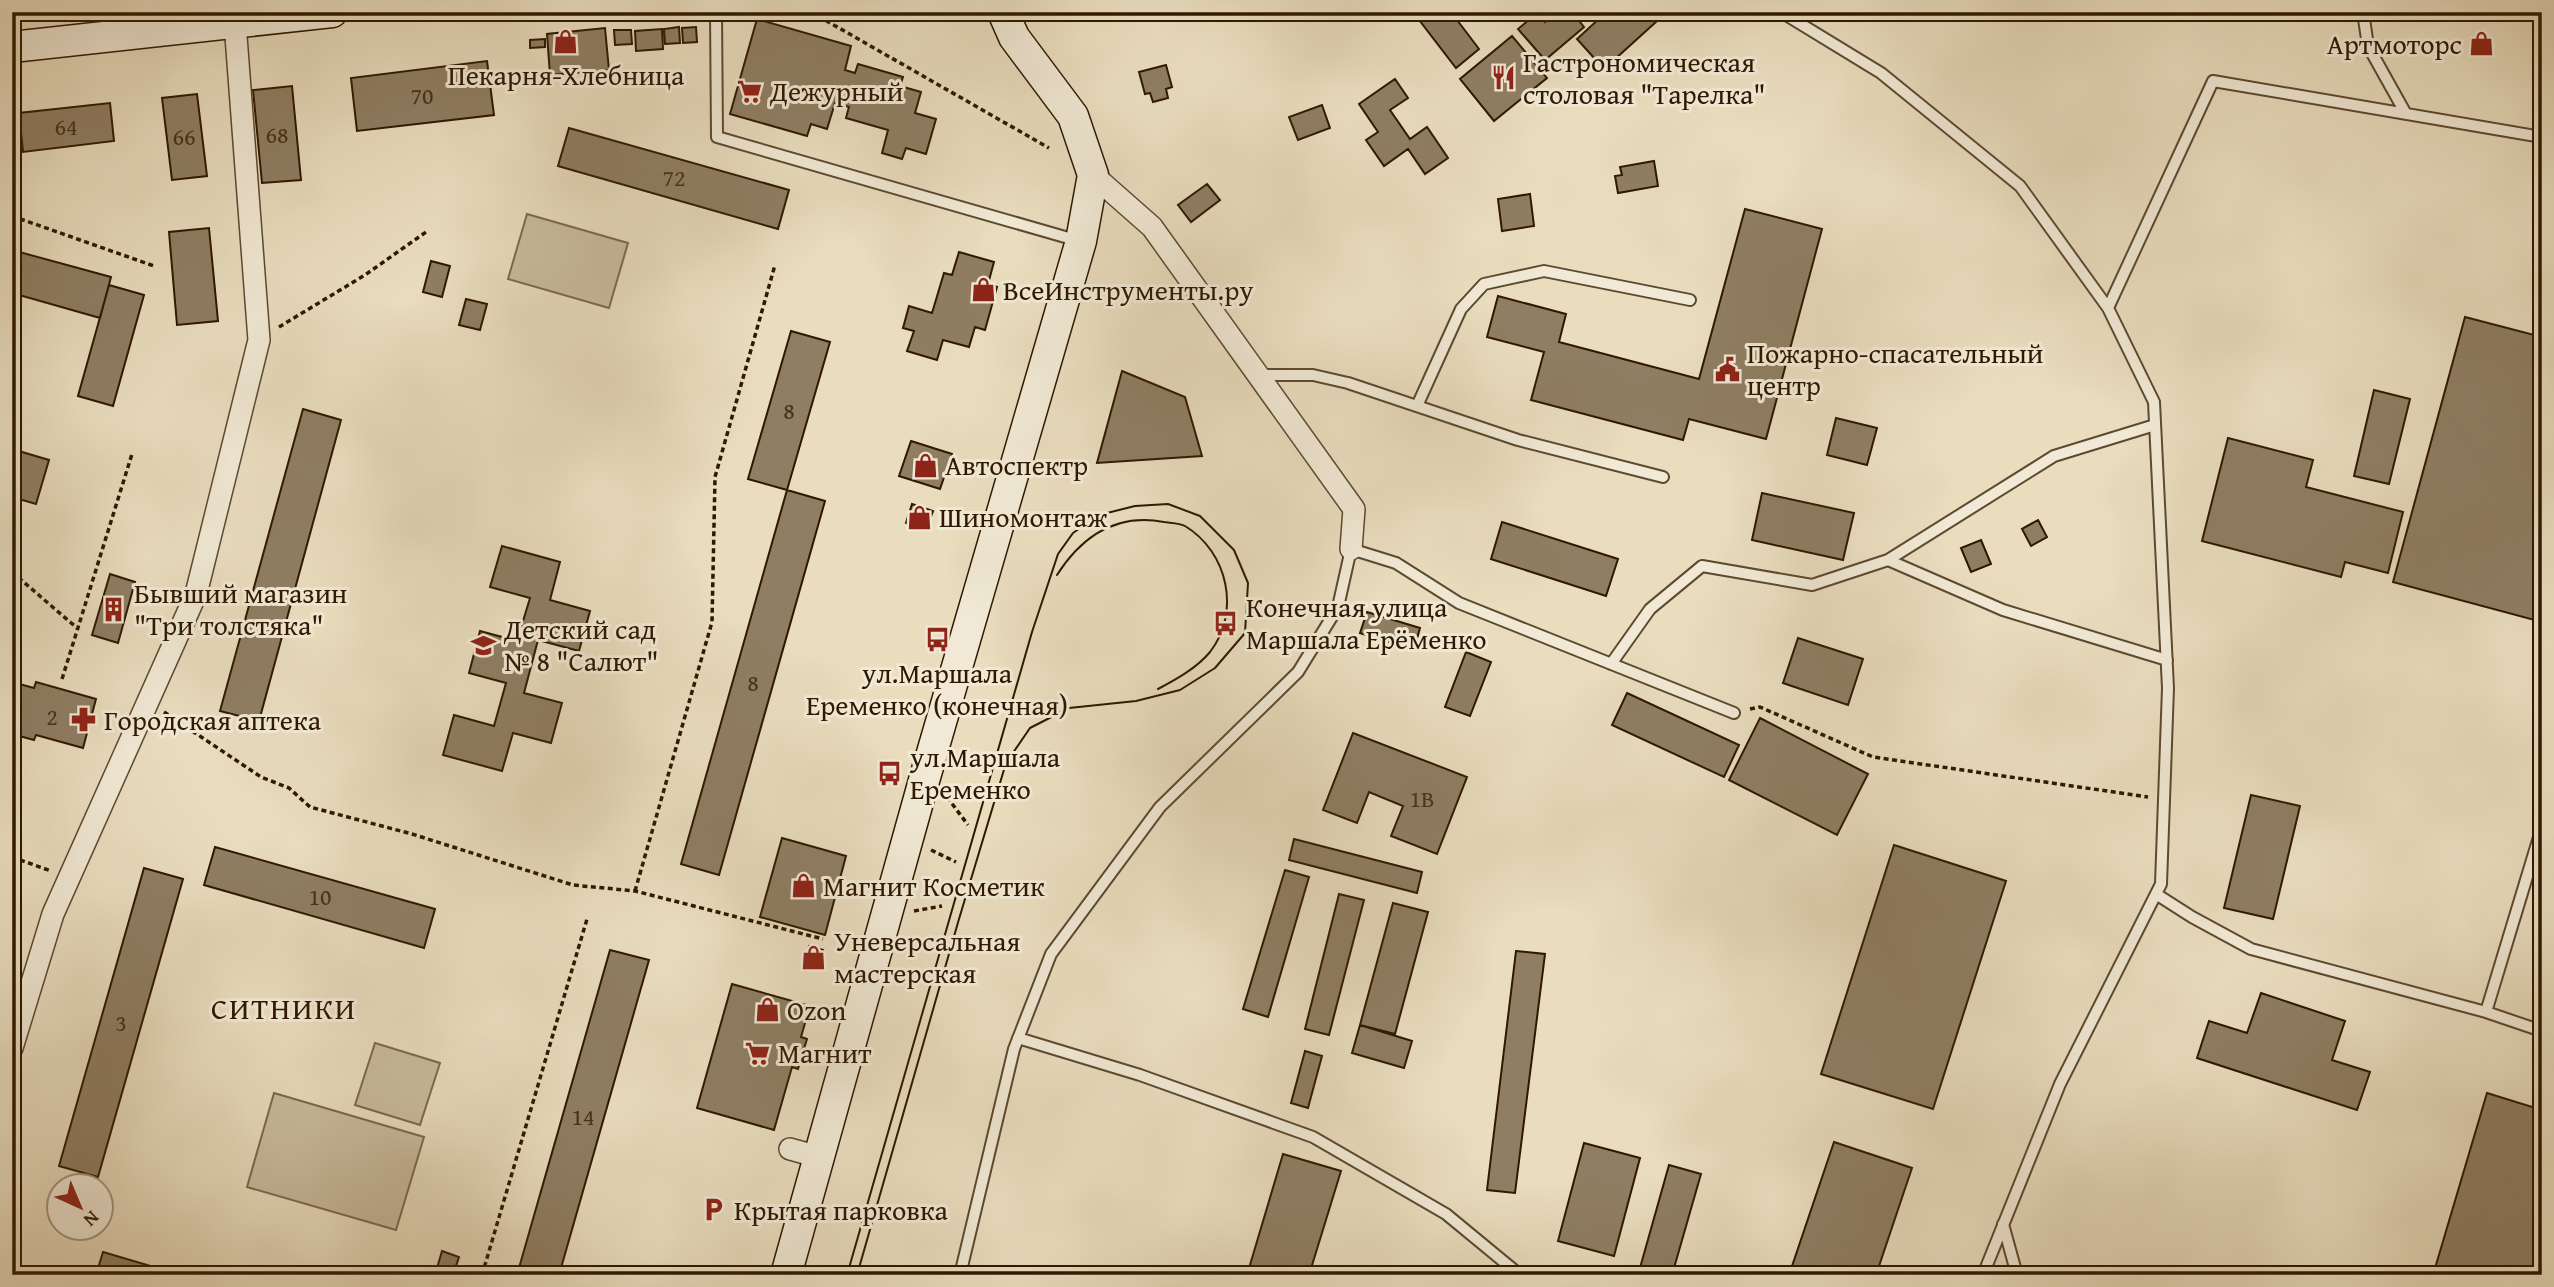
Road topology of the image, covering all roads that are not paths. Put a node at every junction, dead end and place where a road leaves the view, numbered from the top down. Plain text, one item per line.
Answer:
1 (332, 12) edge
2 (716, 12) edge
3 (1003, 12) edge
4 (1781, 12) edge
5 (2363, 12) edge
6 (235, 23) junction
7 (120, 24) edge
8 (12, 47) edge
9 (2406, 114) junction
10 (2542, 137) edge
11 (1093, 175) junction
12 (1081, 242) junction
13 (1690, 300) dead end
14 (2108, 308) junction
15 (1258, 376) junction
16 (1416, 406) junction
17 (2155, 425) junction
18 (1663, 477) dead end
19 (1351, 549) junction
20 (1888, 560) junction
21 (2167, 660) junction
22 (1611, 664) junction
23 (1734, 713) road end
24 (2542, 827) edge
25 (2156, 894) junction
26 (2486, 1012) junction
27 (2542, 1031) edge
28 (1018, 1038) junction
29 (12, 1048) edge
30 (790, 1149) dead end
31 (819, 1157) junction
32 (2003, 1224) junction
33 (786, 1275) edge
34 (960, 1275) edge
35 (1520, 1275) edge
36 (1983, 1275) edge
37 (2017, 1275) edge

1 - 6 main road
2 - 12 lane
3 - 11 main road
4 - 14 lane
5 - 9 lane
6 - 7 main road
6 - 29 street
7 - 8 main road
9 - 10 lane
9 - 14 lane
11 - 12 main road
11 - 15 street
12 - 31 main road
13 - 16 lane
14 - 17 lane
15 - 16 lane
15 - 19 street
16 - 18 lane
17 - 20 lane
17 - 21 lane
19 - 22 lane
19 - 28 lane
20 - 21 lane
20 - 22 lane
21 - 25 lane
22 - 23 lane
24 - 26 lane
25 - 26 lane
25 - 32 lane
26 - 27 lane
28 - 34 lane
28 - 35 lane
30 - 31 street
31 - 33 main road
32 - 36 lane
32 - 37 lane

